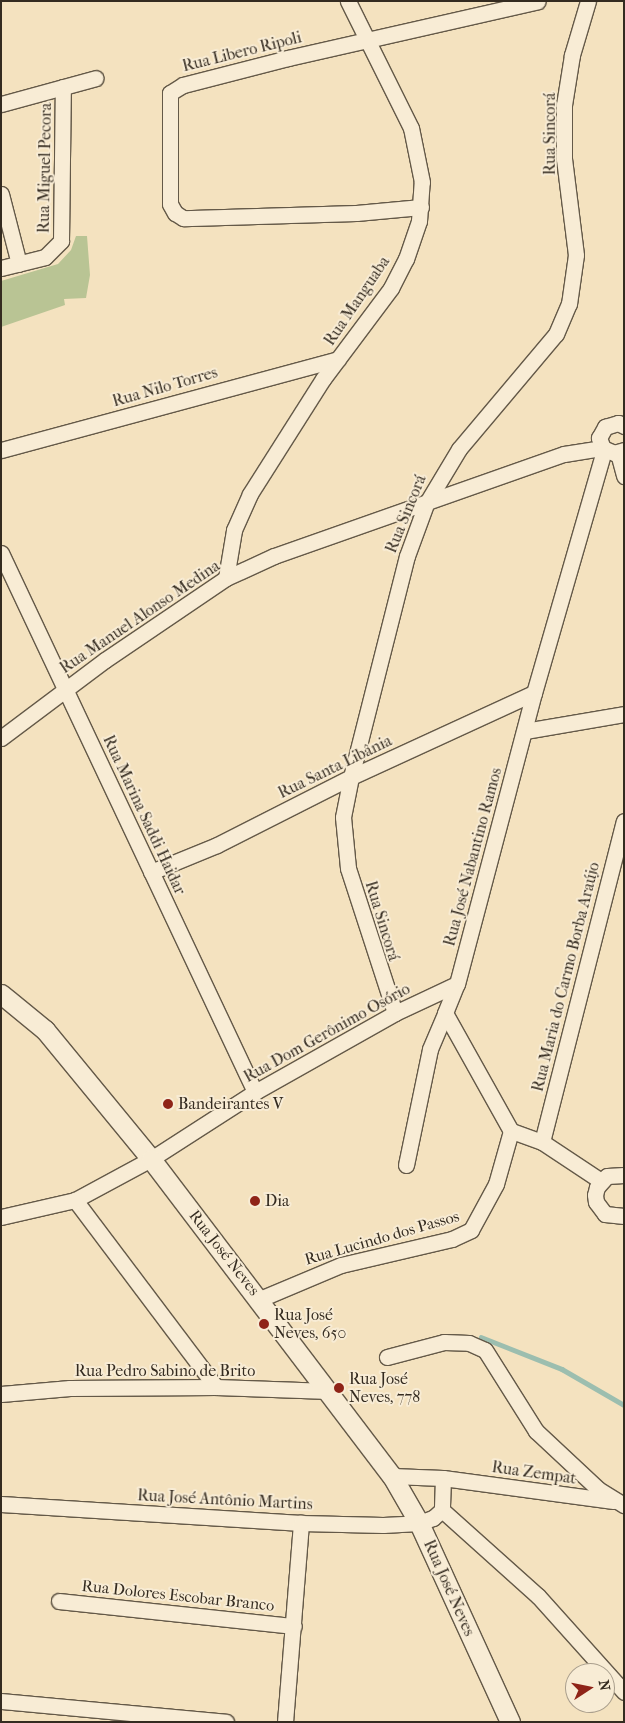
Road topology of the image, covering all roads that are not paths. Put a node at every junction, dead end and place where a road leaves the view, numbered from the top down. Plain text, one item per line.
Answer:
1 (348, 1) edge
2 (538, 1) edge
3 (588, 1) edge
4 (367, 41) junction
5 (96, 78) dead end
6 (63, 87) junction
7 (1, 104) edge
8 (1, 194) edge
9 (421, 206) junction
10 (19, 264) junction
11 (1, 268) edge
12 (338, 359) junction
13 (622, 423) edge
14 (601, 432) junction
15 (1, 450) edge
16 (612, 451) edge
17 (564, 454) junction
18 (624, 476) edge
19 (426, 504) junction
20 (1, 553) edge
21 (226, 578) junction
22 (65, 689) junction
23 (534, 693) junction
24 (624, 714) edge
25 (525, 731) junction
26 (1, 738) edge
27 (351, 777) junction
28 (624, 821) edge
29 (151, 872) junction
30 (457, 984) junction
31 (1, 994) edge
32 (395, 1013) junction
33 (445, 1013) junction
34 (256, 1092) junction
35 (511, 1131) junction
36 (542, 1142) junction
37 (151, 1159) junction
38 (406, 1165) dead end
39 (624, 1175) edge
40 (601, 1181) junction
41 (75, 1200) junction
42 (1, 1217) edge
43 (622, 1218) edge
44 (260, 1300) junction
45 (387, 1357) dead end
46 (216, 1387) junction
47 (328, 1391) junction
48 (1, 1394) edge
49 (392, 1476) junction
50 (443, 1478) junction
51 (1, 1504) edge
52 (622, 1504) edge
53 (442, 1510) junction
54 (301, 1523) junction
55 (419, 1523) junction
56 (59, 1601) dead end
57 (294, 1626) junction
58 (624, 1692) edge
59 (1, 1701) edge
60 (72, 1715) edge
61 (179, 1719) edge
62 (226, 1722) edge
63 (285, 1722) edge
64 (510, 1722) edge

1 - 4 street, Rua Manguaba
2 - 4 street, Rua Libero Ripoli
3 - 19 street, Rua Sincorá
4 - 9 street, Rua Manguaba
4 - 9 street, Rua Libero Ripoli
5 - 6 street
6 - 7 street
6 - 10 street, Rua Miguel Pecora
8 - 10 street
9 - 12 street, Rua Manguaba
10 - 11 street, Rua Miguel Pecora
12 - 15 street, Rua Nilo Torres
12 - 21 street, Rua Manguaba
13 - 14 street, Rua Manuel Alonso Medina
14 - 16 street
14 - 17 street, Rua Manuel Alonso Medina
16 - 17 street, Rua Manuel Alonso Medina
16 - 18 street
16 - 23 street, Rua José Nabantino Ramos
17 - 19 street, Rua Manuel Alonso Medina
19 - 21 street, Rua Manuel Alonso Medina
19 - 27 street, Rua Sincorá
20 - 22 street, Rua Marina Saddi Haidar
21 - 22 street, Rua Manuel Alonso Medina
22 - 26 street, Rua Manuel Alonso Medina
22 - 29 street, Rua Marina Saddi Haidar
23 - 25 street, Rua José Nabantino Ramos
23 - 27 street, Rua Santa Libânia
24 - 25 street
25 - 30 street, Rua José Nabantino Ramos
27 - 29 street, Rua Santa Libânia
27 - 32 street, Rua Sincorá
28 - 36 street, Rua Maria do Carmo Borba Araújo
29 - 34 street, Rua Marina Saddi Haidar
30 - 32 street, Rua Dom Gerônimo Osório
30 - 33 street, Rua José Nabantino Ramos
31 - 37 street, Rua José Neves
32 - 34 street, Rua Dom Gerônimo Osório
33 - 35 street
33 - 38 street, Rua José Nabantino Ramos
34 - 37 street, Rua Dom Gerônimo Osório
35 - 36 street
35 - 44 street, Rua Lucindo dos Passos
36 - 40 street
37 - 41 street, Rua Dom Gerônimo Osório
37 - 44 street, Rua José Neves
39 - 40 street
40 - 43 street
41 - 42 street, Rua Dom Gerônimo Osório
41 - 46 street
44 - 47 street, Rua José Neves
45 - 52 street
46 - 47 street, Rua Pedro Sabino de Brito
46 - 48 street, Rua Pedro Sabino de Brito
47 - 49 street, Rua José Neves
49 - 50 street, Rua Zempat
49 - 55 street, Rua José Neves
50 - 52 street, Rua Zempat
50 - 53 street
51 - 54 street, Rua José Antônio Martins
53 - 55 street, Rua José Antônio Martins
53 - 58 street
54 - 55 street, Rua José Antônio Martins
54 - 57 street
55 - 64 street, Rua José Neves
56 - 57 street, Rua Dolores Escobar Branco
57 - 63 street
59 - 60 street
60 - 61 street
61 - 62 street

